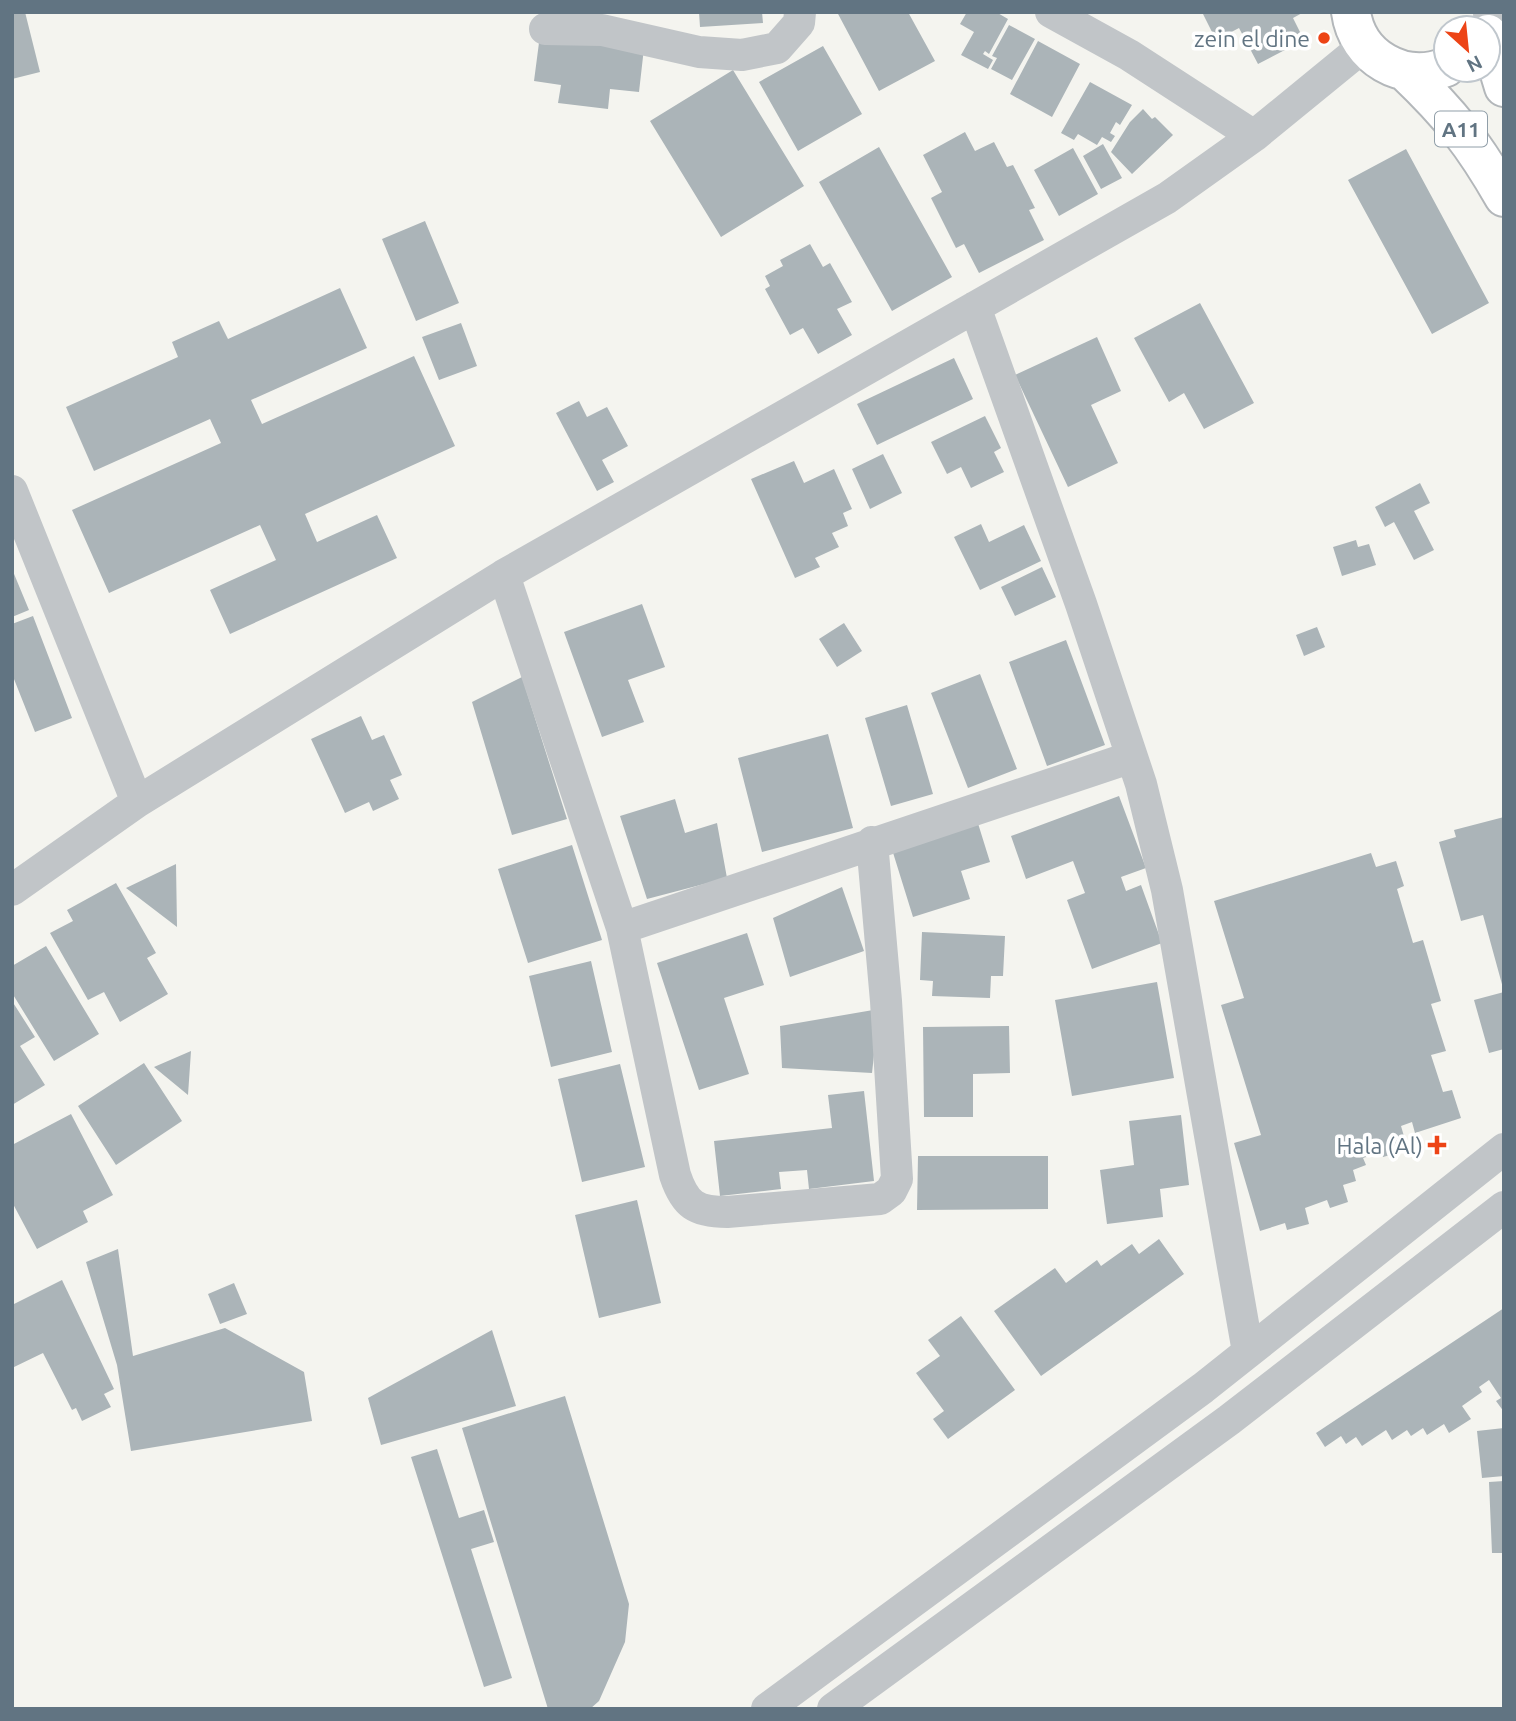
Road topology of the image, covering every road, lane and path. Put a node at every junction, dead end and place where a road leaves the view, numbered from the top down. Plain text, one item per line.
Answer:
1 (800, 12) edge
2 (1051, 12) edge
3 (1354, 21) edge
4 (545, 29) dead end
5 (1406, 72) junction
6 (1432, 72) edge
7 (1254, 136) junction
8 (1504, 197) edge
9 (975, 307) junction
10 (12, 491) edge
11 (504, 575) junction
12 (1132, 757) junction
13 (137, 802) junction
14 (872, 842) junction
15 (12, 890) edge
16 (622, 928) junction
17 (1504, 1149) edge
18 (1504, 1207) edge
19 (1248, 1352) junction
20 (767, 1709) edge
21 (833, 1709) edge

1 - 4 street
2 - 7 street
3 - 5 highway, A11
3 - 7 street
5 - 6 highway, A11
5 - 8 highway, A11
7 - 9 street
9 - 11 street
9 - 12 street
10 - 13 street
11 - 13 street
11 - 16 street
12 - 14 street
12 - 19 street
13 - 15 street
14 - 16 street
14 - 16 street
17 - 19 street
18 - 21 street
19 - 20 street

